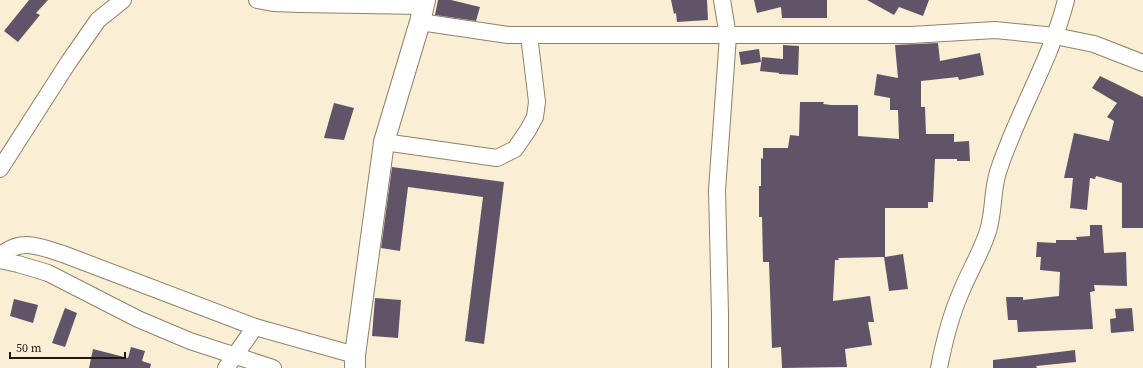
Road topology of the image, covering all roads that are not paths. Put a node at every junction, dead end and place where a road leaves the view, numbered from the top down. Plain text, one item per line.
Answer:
1 (123, 0) edge
2 (257, 0) edge
3 (722, 0) edge
4 (1066, 0) edge
5 (423, 10) edge
6 (528, 35) junction
7 (728, 36) junction
8 (1055, 36) junction
9 (1143, 63) edge
10 (384, 142) junction
11 (0, 169) edge
12 (0, 256) edge
13 (0, 260) edge
14 (255, 327) junction
15 (355, 361) edge
16 (230, 362) edge
17 (273, 368) edge
18 (720, 368) edge
19 (939, 368) edge

1 - 11 street
2 - 5 street
3 - 7 street
4 - 8 street
5 - 6 street
5 - 10 street
6 - 7 street
6 - 10 street
7 - 8 street
7 - 18 street
8 - 9 street
8 - 19 street
10 - 15 street
12 - 14 street
13 - 16 street
14 - 15 street
14 - 16 street
16 - 17 street

